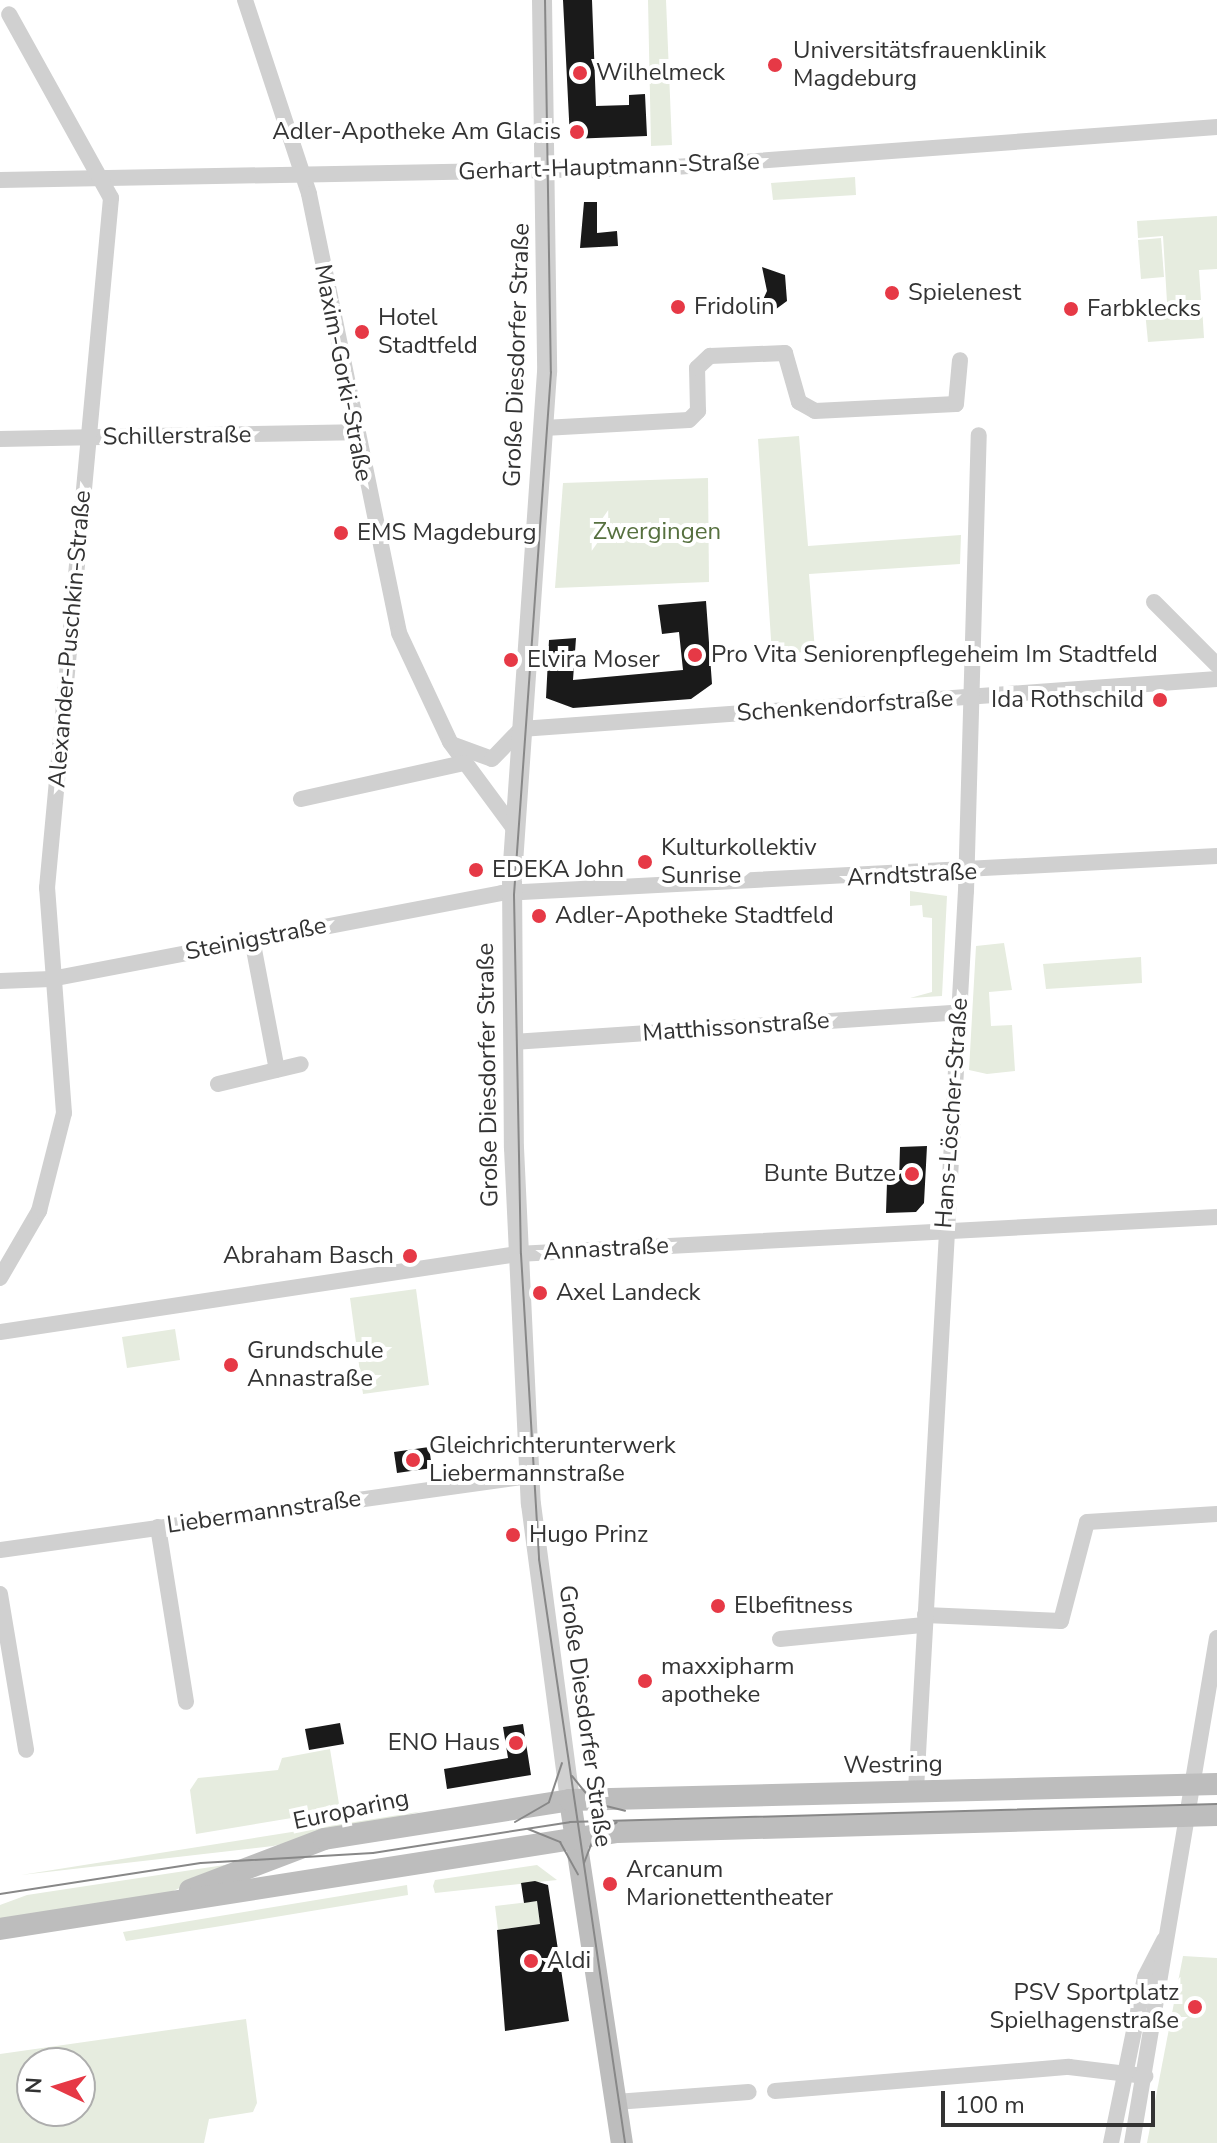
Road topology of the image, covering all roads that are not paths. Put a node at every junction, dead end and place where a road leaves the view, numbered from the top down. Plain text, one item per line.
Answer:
1 (245, 0) edge
2 (542, 0) edge
3 (9, 14) dead end
4 (1217, 127) edge
5 (546, 171) junction
6 (101, 176) junction
7 (303, 177) junction
8 (0, 180) edge
9 (960, 360) dead end
10 (544, 428) junction
11 (354, 432) junction
12 (979, 435) dead end
13 (89, 438) junction
14 (0, 439) edge
15 (1154, 602) dead end
16 (1217, 665) edge
17 (1217, 679) edge
18 (970, 697) junction
19 (521, 729) junction
20 (450, 742) junction
21 (463, 763) junction
22 (301, 799) dead end
23 (515, 830) junction
24 (1217, 856) edge
25 (966, 873) junction
26 (512, 892) junction
27 (252, 939) junction
28 (51, 979) junction
29 (0, 981) edge
30 (959, 1012) junction
31 (513, 1042) junction
32 (301, 1064) dead end
33 (277, 1070) junction
34 (218, 1084) dead end
35 (1217, 1217) edge
36 (944, 1231) junction
37 (517, 1254) junction
38 (0, 1278) edge
39 (0, 1332) edge
40 (529, 1476) junction
41 (1217, 1514) edge
42 (158, 1527) junction
43 (0, 1550) edge
44 (0, 1594) edge
45 (925, 1620) junction
46 (1217, 1638) edge
47 (780, 1639) dead end
48 (186, 1702) dead end
49 (26, 1750) dead end
50 (1191, 1783) junction
51 (1217, 1784) edge
52 (916, 1790) junction
53 (570, 1800) junction
54 (1217, 1815) edge
55 (1185, 1819) junction
56 (576, 1838) junction
57 (152, 1905) junction
58 (0, 1929) edge
59 (1164, 1940) junction
60 (1125, 2073) junction
61 (1145, 2076) junction
62 (775, 2091) dead end
63 (749, 2092) dead end
64 (616, 2102) junction
65 (622, 2143) edge
66 (1111, 2143) edge
67 (1132, 2143) edge

1 - 7 street, Maxim-Gorki-Straße
2 - 5 street, Große Diesdorfer Straße
3 - 6 street, Alexander-Puschkin-Straße
4 - 5 street, Gerhart-Hauptmann-Straße
5 - 7 street, Gerhart-Hauptmann-Straße
5 - 10 street, Große Diesdorfer Straße
6 - 7 street, Gerhart-Hauptmann-Straße
6 - 8 street, Gerhart-Hauptmann-Straße
6 - 13 street, Alexander-Puschkin-Straße
7 - 11 street, Maxim-Gorki-Straße
9 - 10 street
10 - 19 street, Große Diesdorfer Straße
11 - 13 street, Schillerstraße
11 - 20 street, Maxim-Gorki-Straße
12 - 18 street, Hans-Löscher-Straße
13 - 14 street, Schillerstraße
13 - 28 street, Alexander-Puschkin-Straße
15 - 16 street
17 - 18 street, Schenkendorfstraße
18 - 19 street, Schenkendorfstraße
18 - 25 street, Hans-Löscher-Straße
19 - 20 street
19 - 23 street, Große Diesdorfer Straße
20 - 21 street, Maxim-Gorki-Straße
21 - 22 street
21 - 23 street, Maxim-Gorki-Straße
23 - 26 street, Große Diesdorfer Straße
24 - 25 street, Arndtstraße
25 - 26 street, Arndtstraße
25 - 30 street, Hans-Löscher-Straße
26 - 27 street, Steinigstraße
26 - 31 street, Große Diesdorfer Straße
27 - 28 street, Steinigstraße
27 - 33 street
28 - 29 street, Steinigstraße
28 - 38 street, Alexander-Puschkin-Straße
30 - 31 street, Matthissonstraße
30 - 36 street, Hans-Löscher-Straße
31 - 37 street, Große Diesdorfer Straße
32 - 33 street
33 - 34 street
35 - 36 street, Annastraße
36 - 37 street, Annastraße
36 - 45 street, Hans-Löscher-Straße
37 - 39 street, Annastraße
37 - 40 street, Große Diesdorfer Straße
40 - 42 street, Liebermannstraße
40 - 53 street, Große Diesdorfer Straße
41 - 45 street
42 - 43 street, Liebermannstraße
42 - 48 street
44 - 49 street
45 - 47 street
45 - 52 street, Hans-Löscher-Straße
46 - 50 street
50 - 51 main road, Westring
50 - 52 main road, Westring
50 - 55 street
52 - 53 main road, Westring
53 - 56 main road, Große Diesdorfer Straße
53 - 57 main road, Europaring
54 - 55 main road
55 - 56 main road
55 - 59 street
56 - 57 main road, Europaring
56 - 64 main road, Große Diesdorfer Straße
57 - 58 main road, Europaring
59 - 60 street
59 - 61 street
60 - 61 street
60 - 62 street
60 - 66 street
61 - 67 street
63 - 64 street
64 - 65 main road, Große Diesdorfer Straße

